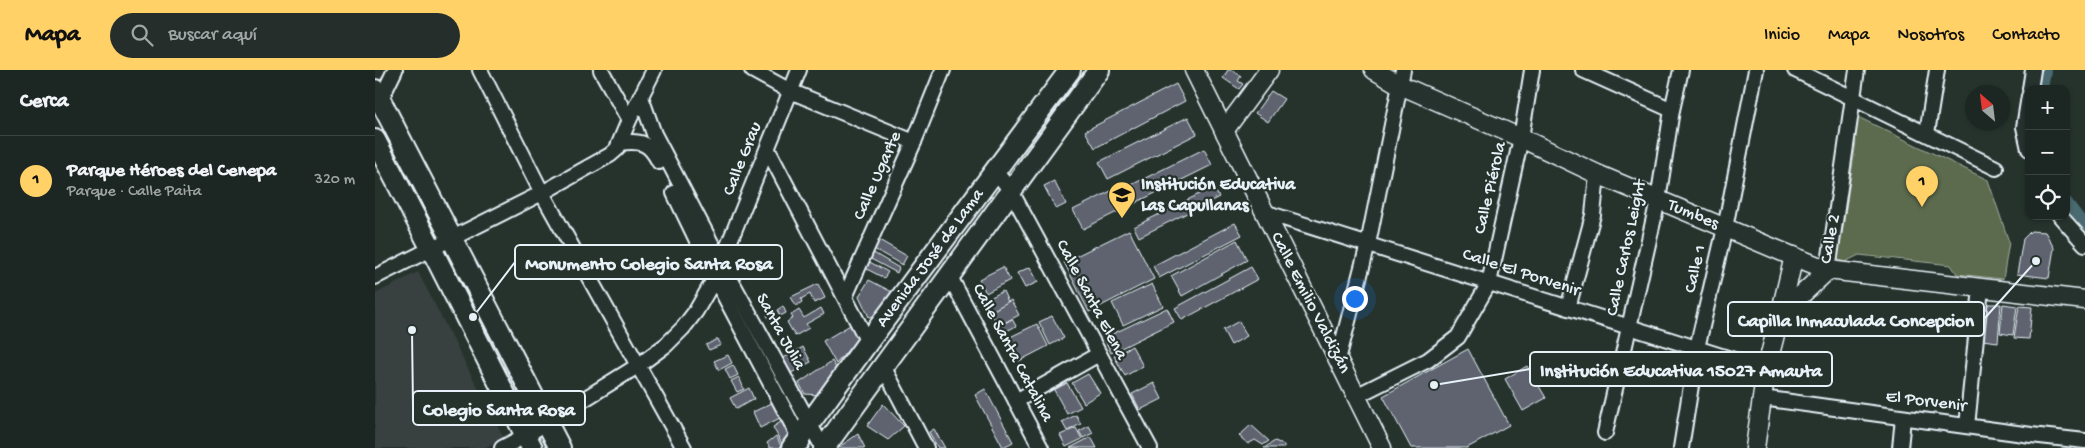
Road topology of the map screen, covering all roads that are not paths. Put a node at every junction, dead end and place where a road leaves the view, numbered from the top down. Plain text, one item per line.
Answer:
1 (395, 70) edge
2 (480, 70) edge
3 (601, 70) edge
4 (654, 70) edge
5 (752, 70) edge
6 (799, 70) edge
7 (943, 70) edge
8 (1070, 70) edge
9 (1099, 70) edge
10 (1195, 70) edge
11 (1269, 70) edge
12 (1374, 70) edge
13 (1532, 70) edge
14 (1583, 70) edge
15 (1681, 70) edge
16 (1756, 70) edge
17 (1795, 70) edge
18 (1857, 70) edge
19 (1937, 70) edge
20 (2033, 70) edge
21 (1402, 78) edge
22 (2031, 85) edge
23 (790, 91) junction
24 (641, 97) junction
25 (1852, 98) junction
26 (377, 100) edge
27 (1672, 110) junction
28 (629, 120) junction
29 (1224, 131) junction
30 (1927, 133) junction
31 (1521, 138) junction
32 (375, 140) edge
33 (914, 142) junction
34 (620, 143) junction
35 (768, 150) junction
36 (1995, 168) dead end
37 (996, 172) junction
38 (1597, 174) junction
39 (1011, 191) junction
40 (542, 193) junction
41 (1658, 200) junction
42 (1264, 212) junction
43 (2064, 220) edge
44 (1725, 228) junction
45 (453, 238) junction
46 (1368, 244) junction
47 (2085, 244) edge
48 (431, 248) junction
49 (1794, 256) junction
50 (721, 262) junction
51 (1828, 270) junction
52 (949, 275) junction
53 (375, 277) edge
54 (715, 278) junction
55 (1489, 283) junction
56 (1981, 288) junction
57 (845, 297) junction
58 (2085, 300) edge
59 (1568, 308) junction
60 (1780, 315) junction
61 (1629, 327) junction
62 (868, 342) junction
63 (1697, 348) junction
64 (1099, 354) junction
65 (1338, 360) junction
66 (639, 365) junction
67 (883, 366) junction
68 (1766, 370) junction
69 (1356, 396) junction
70 (1761, 398) junction
71 (1016, 400) junction
72 (1903, 418) junction
73 (547, 422) junction
74 (1967, 426) junction
75 (1605, 433) dead end
76 (801, 440) edge
77 (2085, 441) edge
78 (528, 442) edge
79 (2030, 442) edge
80 (502, 448) edge
81 (560, 448) edge
82 (684, 448) edge
83 (823, 448) edge
84 (926, 448) edge
85 (1041, 448) edge
86 (1150, 448) edge
87 (1382, 448) edge
88 (1681, 448) edge
89 (1755, 448) edge
90 (1900, 448) edge

1 - 26 street
2 - 40 street
3 - 28 street
4 - 24 street
5 - 23 street
6 - 23 street, Calle Grau
7 - 33 street, Calle Ugarte
8 - 37 main road, Avenida José de Lama
9 - 39 main road, Avenida José de Lama
10 - 29 street, Calle Emilio Valdizán
11 - 29 street
12 - 21 street, Tumbes
13 - 31 street, Calle Piérola
14 - 27 street
15 - 27 street, Calle Carlos Leight
16 - 44 street, Calle 1
17 - 25 street
18 - 25 street, Calle 2
19 - 30 street
20 - 22 street
21 - 31 street, Tumbes
21 - 46 street
23 - 33 street
23 - 35 street, Calle Grau
24 - 28 street
24 - 50 street, Santa Julia
25 - 30 street
25 - 51 street, Calle 2
26 - 45 main road
27 - 41 street, Calle Carlos Leight
28 - 34 street
29 - 42 street, Calle Emilio Valdizán
30 - 36 street
31 - 38 street, Tumbes
31 - 55 street, Calle Piérola
32 - 48 main road
33 - 57 street, Calle Ugarte
34 - 40 street
34 - 54 street, Santa Julia
35 - 50 street, Calle Grau
35 - 57 street
37 - 39 street, Calle Santa Elena
37 - 62 main road, Avenida José de Lama
38 - 41 street, Tumbes
38 - 59 street
39 - 52 main road, Avenida José de Lama
39 - 64 street, Calle Santa Elena
40 - 45 street
40 - 66 street
41 - 44 street, Tumbes
41 - 61 street, Calle Carlos Leight
42 - 46 street, Calle El Porvenir
42 - 65 street, Calle Emilio Valdizán
43 - 47 street
44 - 49 street, Tumbes
44 - 63 street, Calle 1
45 - 48 street
45 - 73 main road
46 - 55 street, Calle El Porvenir
46 - 65 street
48 - 53 street
48 - 78 main road
49 - 51 street, Tumbes
49 - 60 street
50 - 54 street, Calle Grau
50 - 76 street, Santa Julia
51 - 56 street, Tumbes
51 - 60 street, Calle 2
52 - 67 main road, Avenida José de Lama
52 - 71 street, Calle Santa Catalina
54 - 66 street, Calle Grau
54 - 76 street, Santa Julia
55 - 59 street, Calle El Porvenir
55 - 69 street, Calle Piérola
56 - 58 street, Tumbes
56 - 74 street
57 - 62 street
59 - 61 street, Calle El Porvenir
60 - 68 street
61 - 63 street, Calle El Porvenir
61 - 75 street, Calle Carlos Leight
62 - 76 main road, Avenida José de Lama
63 - 68 street, Calle El Porvenir
63 - 88 street, Calle 1
64 - 71 street
64 - 86 street, Calle Santa Elena
65 - 69 street, Calle Emilio Valdizán
66 - 73 street, Calle Grau
66 - 82 street
67 - 83 main road, Avenida José de Lama
67 - 84 street
68 - 70 street
69 - 87 street, Calle Emilio Valdizán
70 - 72 street, El Porvenir
70 - 89 street
71 - 85 street, Calle Santa Catalina
72 - 74 street, El Porvenir
72 - 90 street
73 - 78 street, Calle Grau
73 - 81 main road
74 - 79 street, El Porvenir
76 - 83 street, Santa Julia
77 - 79 street, El Porvenir
78 - 80 street, Calle Grau

